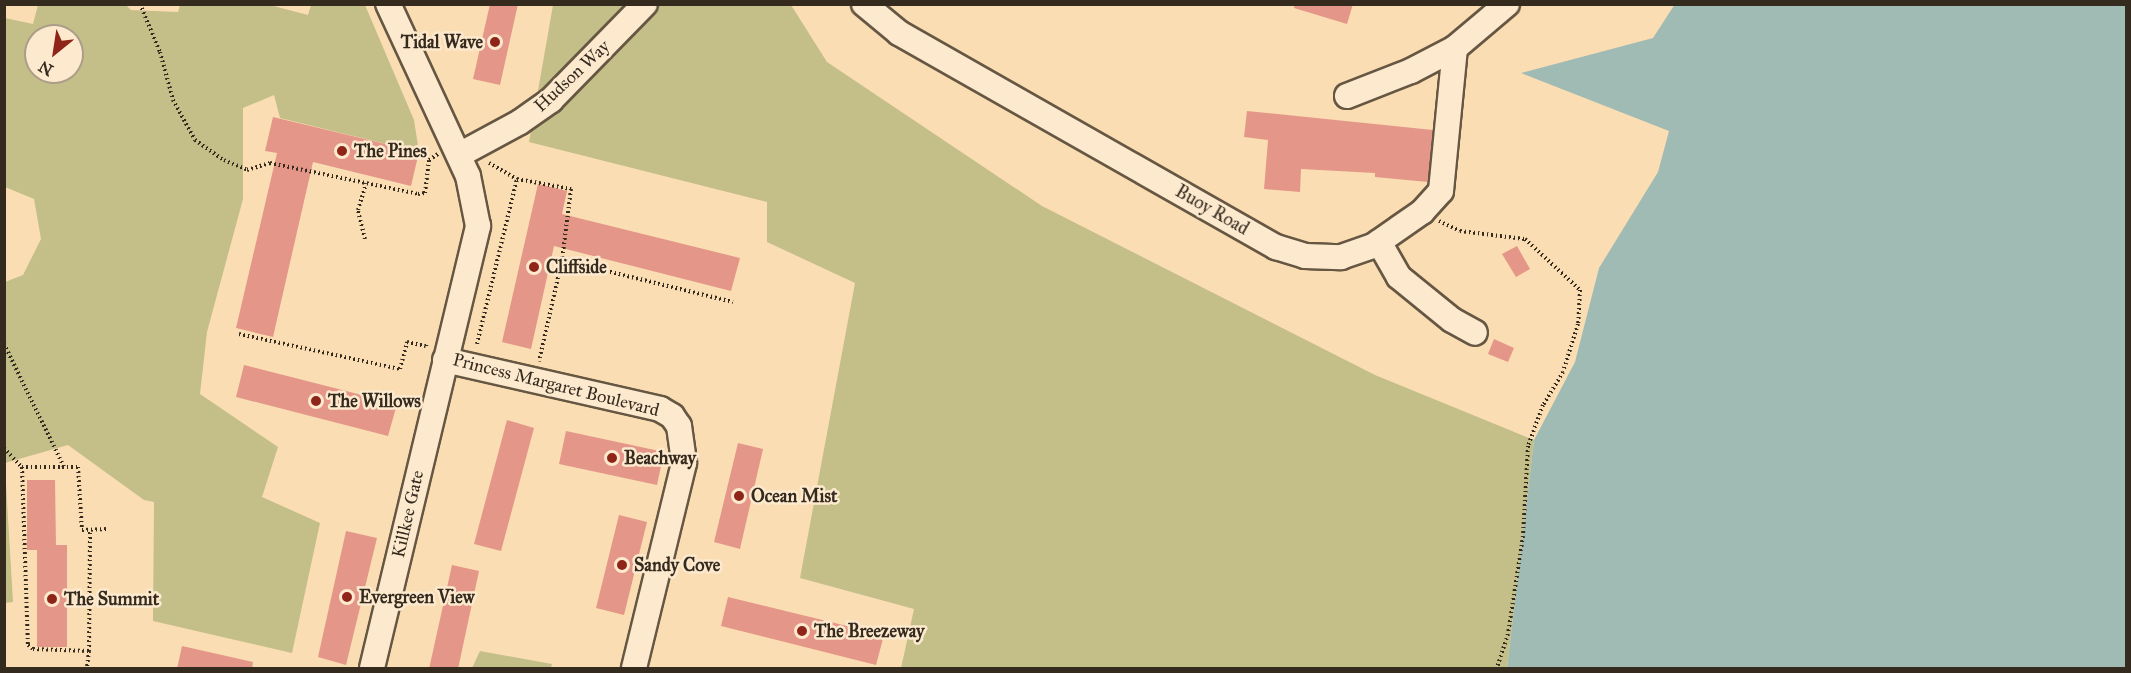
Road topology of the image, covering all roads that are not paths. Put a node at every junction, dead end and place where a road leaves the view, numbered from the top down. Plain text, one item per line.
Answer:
1 (388, 4) edge
2 (645, 4) edge
3 (864, 4) edge
4 (1507, 4) edge
5 (1455, 48) junction
6 (1347, 96) dead end
7 (456, 150) junction
8 (1379, 242) junction
9 (1475, 333) dead end
10 (445, 360) junction
11 (372, 669) edge
12 (634, 669) edge

1 - 7 street, Princess Margaret Boulevard
2 - 7 street, Hudson Way
3 - 8 street, Buoy Road
4 - 5 street
5 - 6 street
5 - 8 street, Buoy Road
7 - 10 street, Princess Margaret Boulevard
8 - 9 street
10 - 11 street, Killkee Gate
10 - 12 street, Princess Margaret Boulevard

